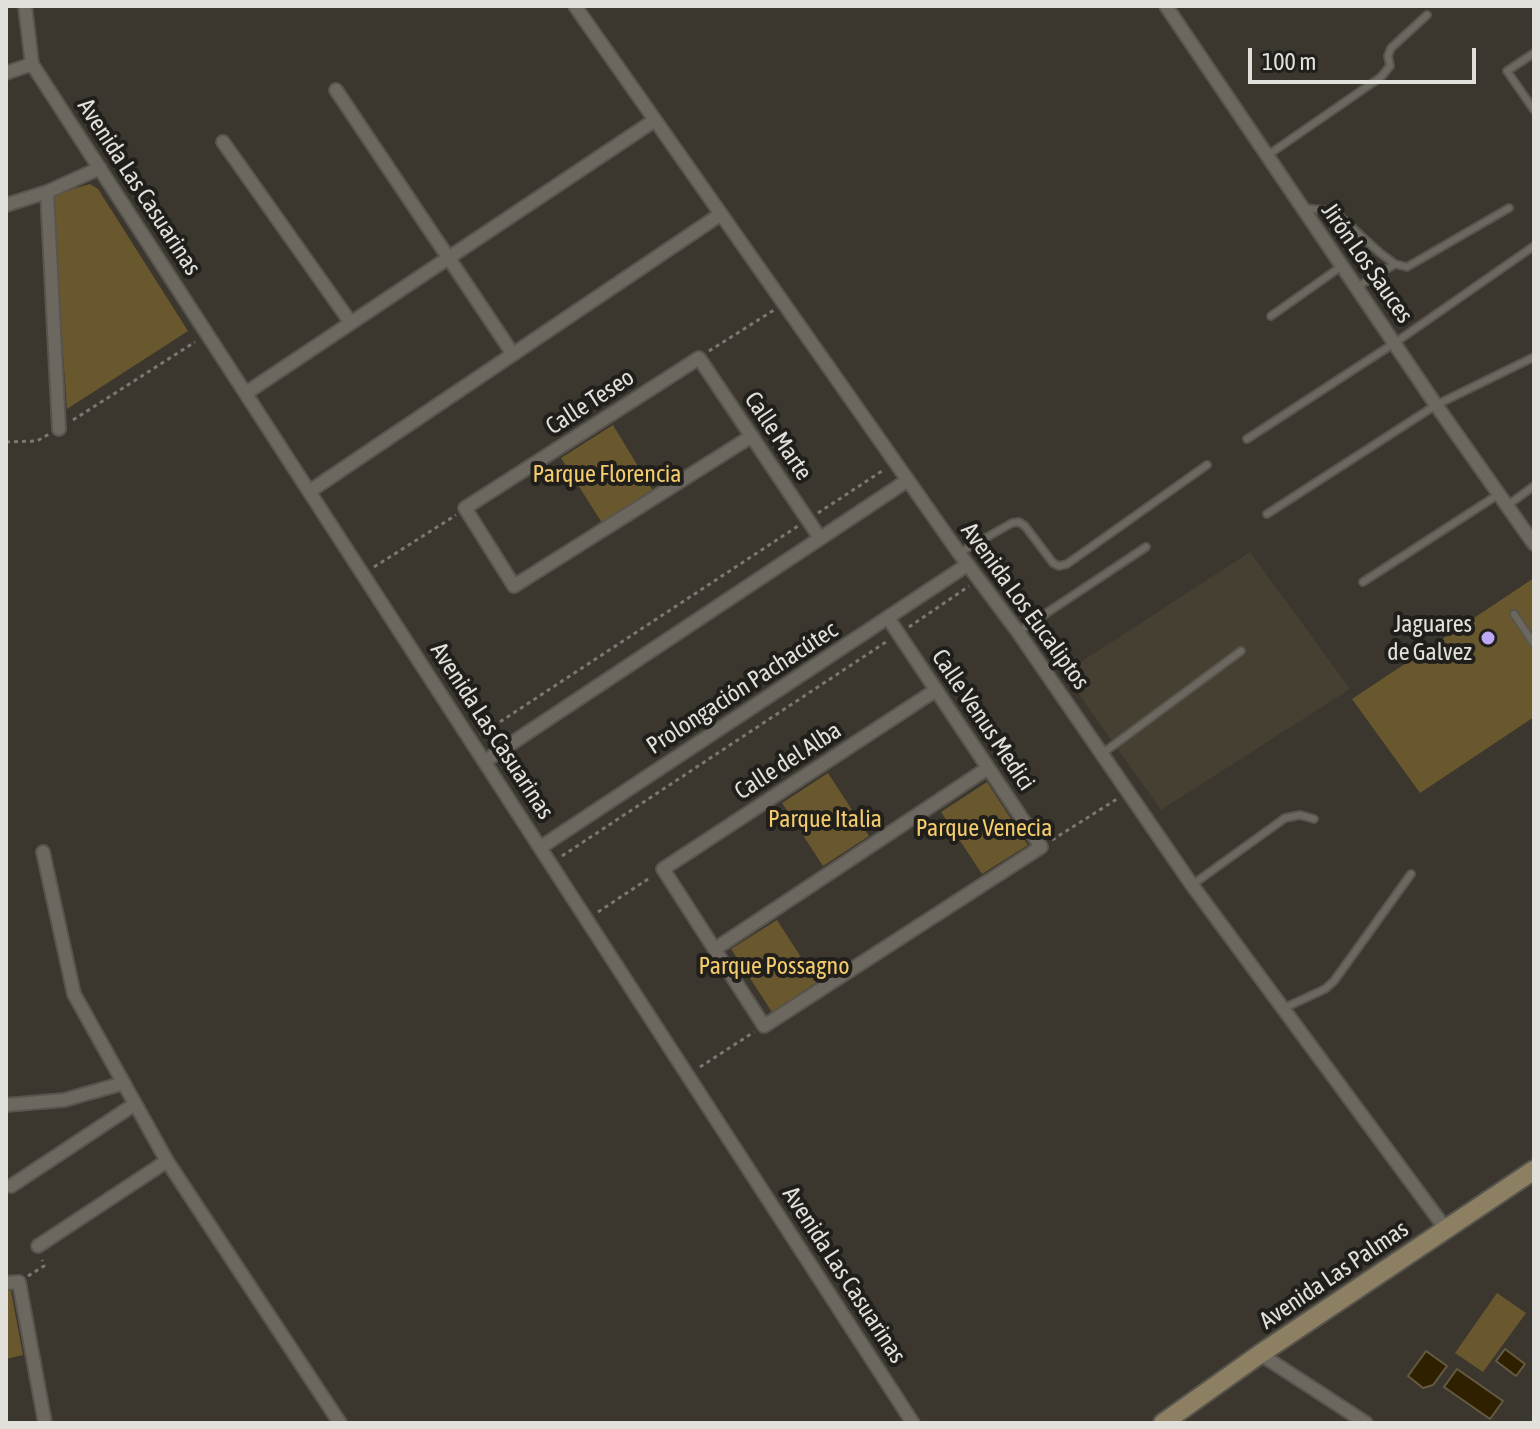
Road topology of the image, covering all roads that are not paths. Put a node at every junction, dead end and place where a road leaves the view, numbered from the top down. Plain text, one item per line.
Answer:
1 (25, 6) edge
2 (575, 6) edge
3 (1166, 6) edge
4 (1427, 15) dead end
5 (1534, 53) edge
6 (32, 64) junction
7 (6, 73) edge
8 (336, 90) dead end
9 (1534, 110) edge
10 (655, 120) junction
11 (223, 142) dead end
12 (1268, 155) junction
13 (100, 168) junction
14 (47, 192) junction
15 (6, 205) edge
16 (1302, 208) junction
17 (1509, 208) dead end
18 (721, 214) junction
19 (1534, 246) edge
20 (449, 257) junction
21 (1395, 264) junction
22 (1342, 266) junction
23 (1357, 287) junction
24 (1271, 316) dead end
25 (351, 323) junction
26 (1396, 342) junction
27 (513, 354) junction
28 (1534, 357) edge
29 (699, 358) joint
30 (246, 393) junction
31 (1436, 405) junction
32 (59, 429) road end
33 (752, 436) junction
34 (1247, 439) dead end
35 (1207, 465) dead end
36 (908, 480) junction
37 (1534, 486) edge
38 (310, 491) junction
39 (1499, 494) junction
40 (1507, 506) junction
41 (1267, 514) dead end
42 (820, 538) junction
43 (1534, 544) edge
44 (1146, 547) dead end
45 (959, 553) junction
46 (967, 565) junction
47 (1363, 582) dead end
48 (1514, 614) dead end
49 (888, 618) junction
50 (1018, 632) junction
51 (1534, 645) edge
52 (1241, 651) dead end
53 (936, 690) junction
54 (1103, 753) junction
55 (485, 761) junction
56 (988, 768) junction
57 (1314, 819) dead end
58 (541, 847) junction
59 (43, 852) dead end
60 (1411, 874) dead end
61 (1192, 885) junction
62 (715, 949) junction
63 (1282, 1009) junction
64 (124, 1083) junction
65 (135, 1104) junction
66 (6, 1105) edge
67 (167, 1161) junction
68 (1534, 1170) edge
69 (11, 1186) dead end
70 (1445, 1228) junction
71 (38, 1246) road end
72 (12, 1283) edge
73 (1260, 1354) junction
74 (45, 1423) edge
75 (340, 1423) edge
76 (913, 1423) edge
77 (1163, 1423) edge
78 (1366, 1423) edge

1 - 6 street
2 - 10 street, Avenida Los Eucaliptos
3 - 12 street, Jirón Los Sauces
4 - 12 lane
5 - 9 lane
6 - 7 street
6 - 13 street, Avenida Las Casuarinas
8 - 20 street
10 - 18 street, Avenida Los Eucaliptos
10 - 20 street
11 - 25 street
12 - 16 street, Jirón Los Sauces
13 - 14 street
13 - 30 street, Avenida Las Casuarinas
14 - 15 street
14 - 32 street
16 - 21 lane
16 - 22 street, Jirón Los Sauces
17 - 21 lane
18 - 27 street
18 - 36 street, Avenida Los Eucaliptos
19 - 26 lane
20 - 25 street
20 - 27 street
21 - 23 lane
22 - 23 street, Jirón Los Sauces
22 - 24 lane
23 - 26 street, Jirón Los Sauces
25 - 30 street
26 - 31 street, Jirón Los Sauces
26 - 34 lane
27 - 38 street
28 - 31 lane
29 - 33 street, Calle Marte
29 - 33 street, Calle Teseo
30 - 38 street, Avenida Las Casuarinas
31 - 39 street, Jirón Los Sauces
31 - 41 lane
33 - 42 street, Calle Marte
35 - 45 lane
36 - 42 street
36 - 45 street, Avenida Los Eucaliptos
37 - 40 lane
38 - 55 street, Avenida Las Casuarinas
39 - 40 street, Jirón Los Sauces
39 - 47 lane
40 - 43 street, Jirón Los Sauces
42 - 55 street
44 - 50 lane
45 - 46 street, Avenida Los Eucaliptos
46 - 49 street, Prolongación Pachacútec
46 - 50 street, Avenida Los Eucaliptos
48 - 51 lane
49 - 53 street, Calle Venus Medici
49 - 58 street, Prolongación Pachacútec
50 - 54 street, Avenida Los Eucaliptos
52 - 54 lane
53 - 56 street, Calle Venus Medici
53 - 62 street, Calle del Alba
54 - 61 street, Avenida Los Eucaliptos
55 - 58 street, Avenida Las Casuarinas
56 - 62 street
56 - 62 street, Calle Venus Medici
57 - 61 lane
58 - 76 street, Avenida Las Casuarinas
59 - 64 street
60 - 63 lane
61 - 63 street, Avenida Los Eucaliptos
63 - 70 street, Avenida Los Eucaliptos
64 - 65 street
64 - 66 street
65 - 67 street
65 - 69 street
67 - 71 street
67 - 75 street
68 - 70 main road, Avenida Las Palmas
70 - 73 main road, Avenida Las Palmas
72 - 74 street
73 - 77 main road, Avenida Las Palmas
73 - 78 street

